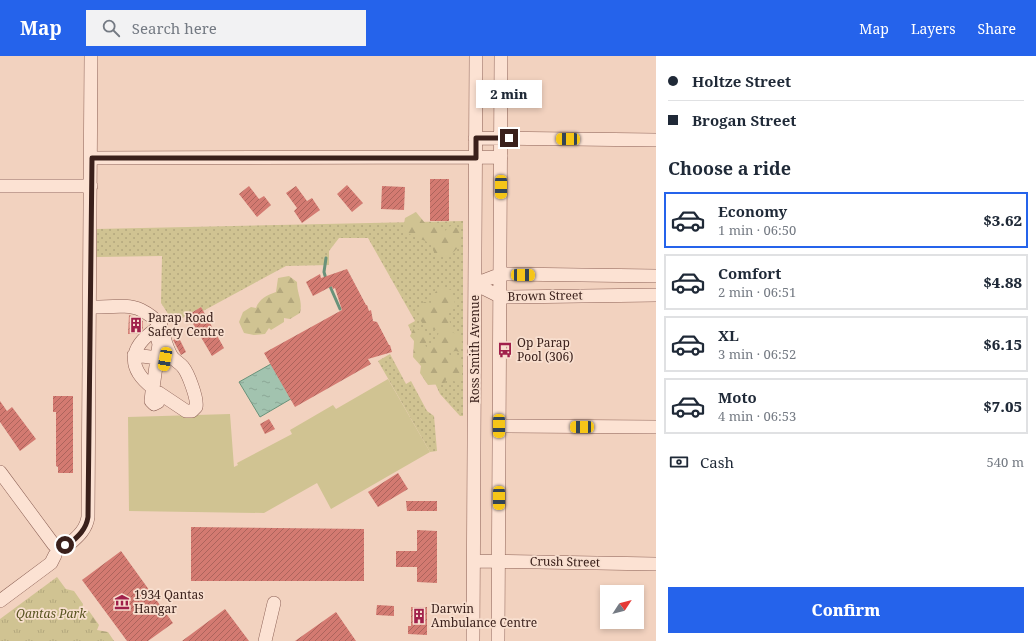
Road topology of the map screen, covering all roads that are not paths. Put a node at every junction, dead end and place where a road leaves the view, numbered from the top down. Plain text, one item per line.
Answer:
1 (92, 56) edge
2 (476, 56) edge
3 (501, 56) edge
4 (476, 138) junction
5 (501, 138) junction
6 (656, 140) edge
7 (501, 157) junction
8 (92, 158) junction
9 (476, 158) junction
10 (0, 186) edge
11 (91, 186) junction
12 (501, 274) junction
13 (656, 276) edge
14 (475, 284) junction
15 (656, 295) edge
16 (501, 297) junction
17 (90, 307) junction
18 (158, 328) junction
19 (134, 355) junction
20 (166, 362) junction
21 (156, 391) junction
22 (499, 426) junction
23 (656, 426) edge
24 (0, 472) edge
25 (58, 549) junction
26 (474, 561) junction
27 (499, 561) junction
28 (656, 564) edge
29 (0, 600) edge
30 (274, 604) dead end
31 (265, 641) edge
32 (473, 641) edge
33 (498, 641) edge

1 - 8 street
2 - 4 street, Ross Smith Avenue
3 - 5 street, Ross Smith Avenue
4 - 5 street
4 - 9 street, Ross Smith Avenue
5 - 6 street
5 - 7 street, Ross Smith Avenue
7 - 9 street
7 - 12 street, Ross Smith Avenue
8 - 9 street
8 - 11 street
9 - 14 street, Ross Smith Avenue
10 - 11 street
11 - 17 street
12 - 13 street, Brown Street
12 - 14 street, Brown Street
12 - 16 street, Ross Smith Avenue
14 - 16 street, Brown Street
14 - 26 street, Ross Smith Avenue
15 - 16 street, Brown Street
16 - 22 street, Ross Smith Avenue
17 - 18 street
17 - 25 street
18 - 19 street
18 - 20 street
18 - 20 street
19 - 20 street
19 - 21 street
20 - 21 street
20 - 21 street
22 - 23 street
22 - 27 street, Ross Smith Avenue
24 - 25 street
25 - 29 street
26 - 27 street, Crush Street
26 - 32 street, Ross Smith Avenue
27 - 28 street, Crush Street
27 - 33 street, Ross Smith Avenue
30 - 31 street

